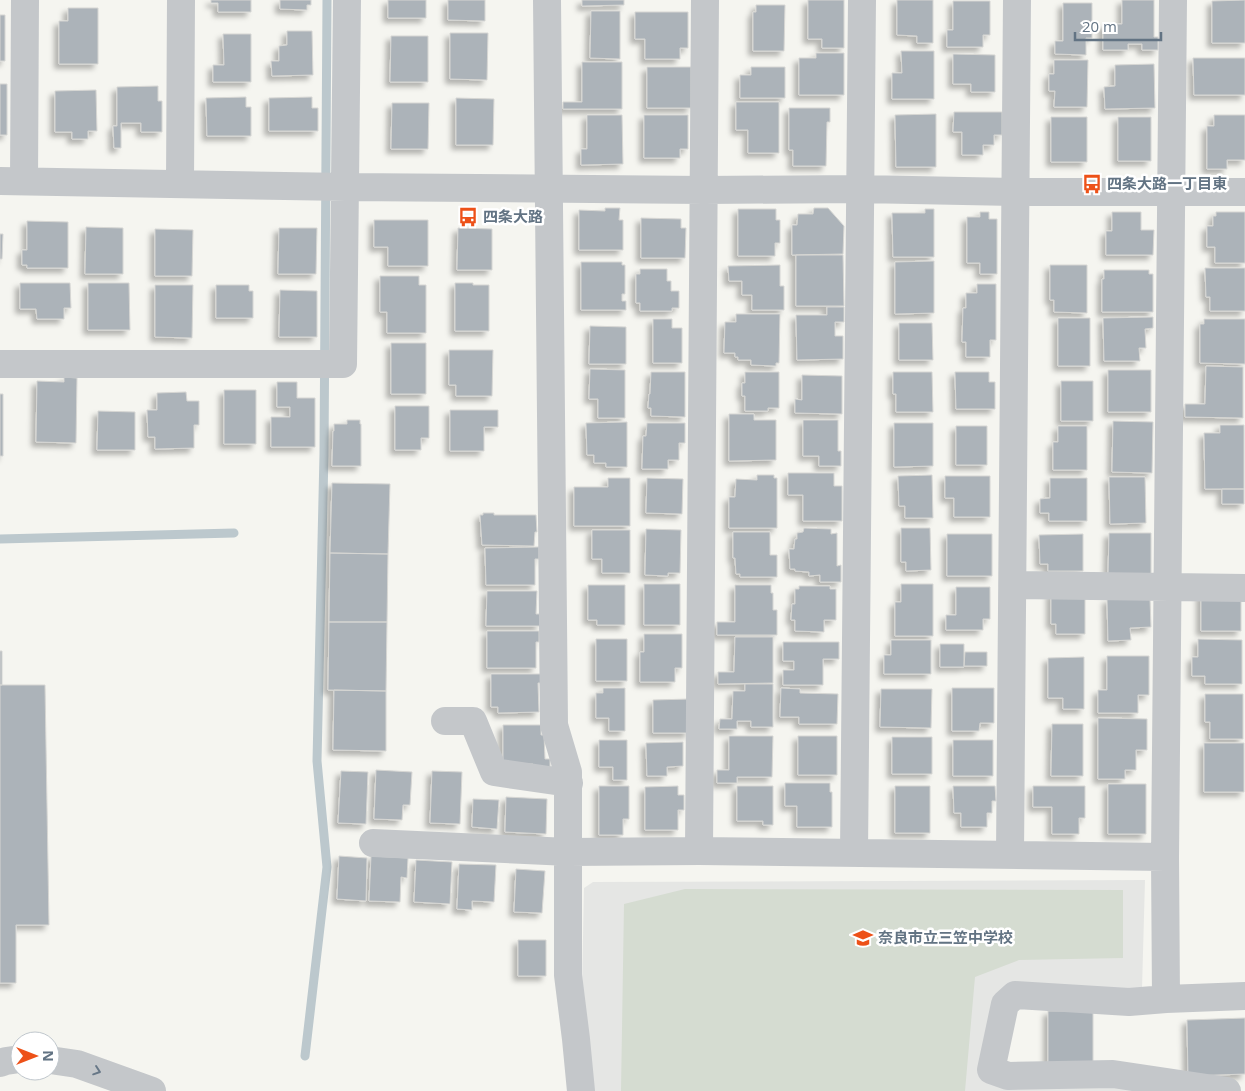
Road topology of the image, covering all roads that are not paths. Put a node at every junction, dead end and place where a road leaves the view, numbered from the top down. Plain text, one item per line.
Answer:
1 (24, 0) edge
2 (181, 0) edge
3 (347, 0) edge
4 (547, 0) edge
5 (705, 0) edge
6 (862, 0) edge
7 (1017, 0) edge
8 (1173, 0) edge
9 (12, 181) edge
10 (180, 184) junction
11 (346, 187) junction
12 (550, 188) junction
13 (860, 189) junction
14 (704, 190) junction
15 (1015, 192) junction
16 (1171, 192) junction
17 (1245, 192) edge
18 (0, 364) edge
19 (1012, 586) junction
20 (1168, 587) junction
21 (1245, 588) edge
22 (445, 721) dead end
23 (569, 782) junction
24 (373, 843) dead end
25 (699, 851) junction
26 (569, 852) junction
27 (854, 853) junction
28 (1010, 854) junction
29 (1165, 857) junction
30 (1245, 996) edge
31 (1166, 999) junction
32 (60, 1061) edge
33 (152, 1091) edge
34 (581, 1091) edge
35 (1227, 1091) edge

1 - 9 street
2 - 10 street
3 - 11 street
4 - 12 street
5 - 14 street
6 - 13 street
7 - 15 street
8 - 16 street
9 - 10 street
10 - 11 street
11 - 12 street
11 - 18 street
12 - 14 street
12 - 23 street
13 - 14 street
13 - 15 street
13 - 27 street
14 - 25 street
15 - 16 street
15 - 19 street
16 - 17 street
16 - 20 street
19 - 20 street
19 - 28 street
20 - 21 street
20 - 29 street
22 - 23 street
23 - 26 street
24 - 26 street
25 - 26 street
25 - 27 street
26 - 34 street
27 - 28 street
28 - 29 street
29 - 31 street
30 - 31 street
31 - 35 street
32 -> 33 street

